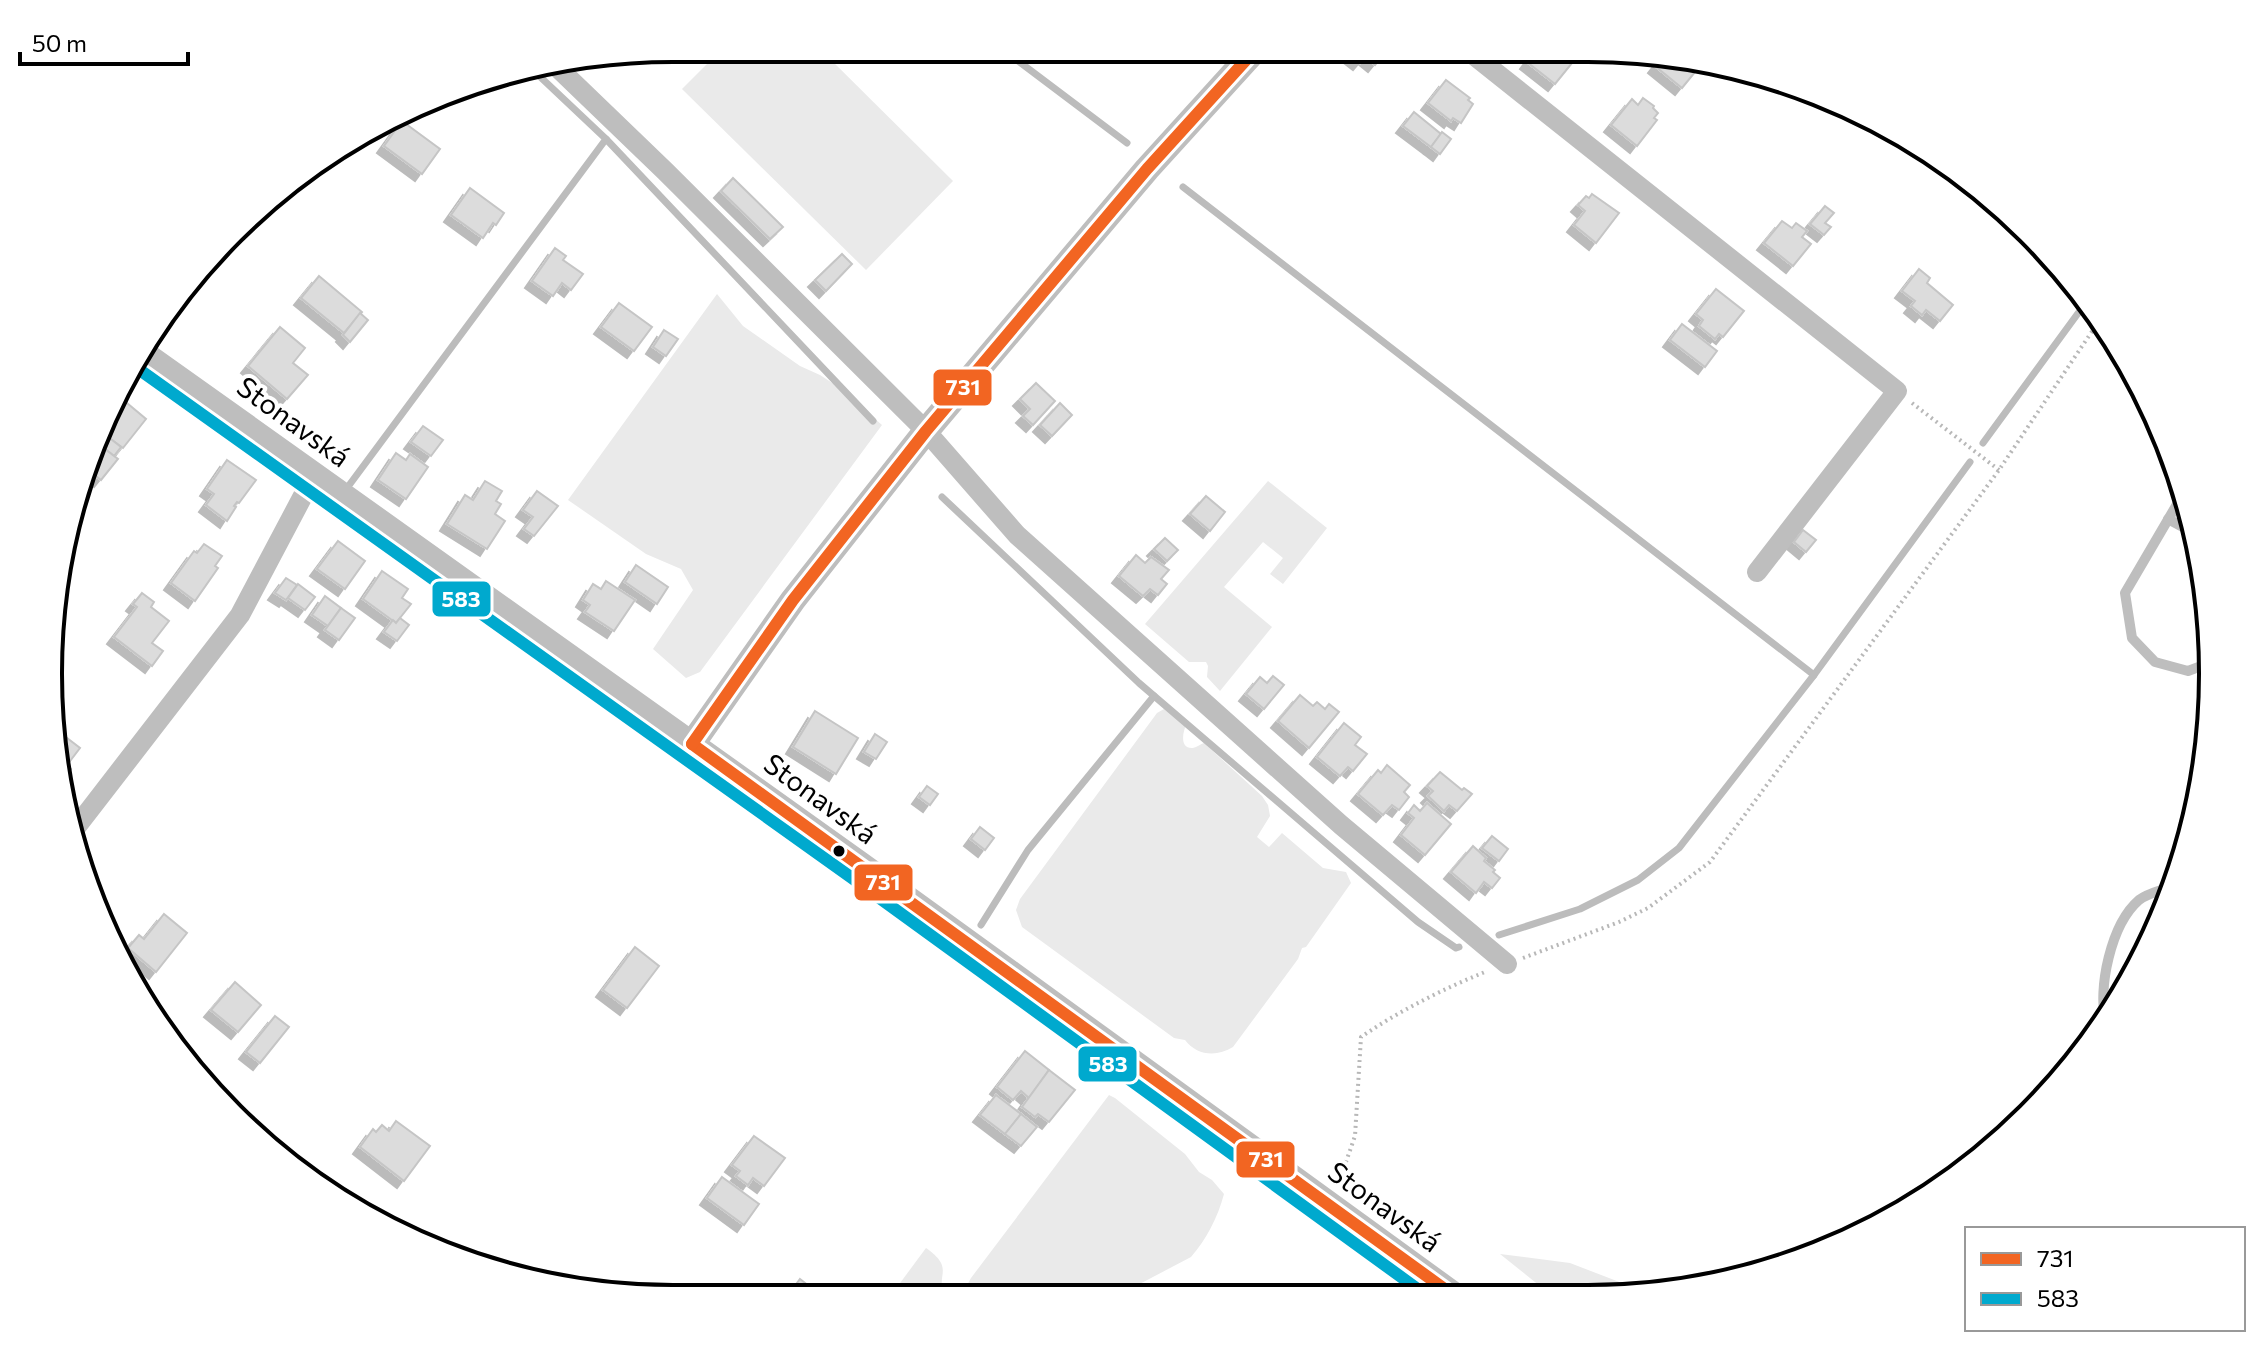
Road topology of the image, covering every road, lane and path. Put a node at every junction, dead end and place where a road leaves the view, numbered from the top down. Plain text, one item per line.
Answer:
1 (1244, 62) edge
2 (1482, 62) edge
3 (563, 72) edge
4 (2093, 330) edge
5 (150, 358) edge
6 (1897, 391) junction
7 (926, 431) junction
8 (1999, 470) junction
9 (314, 475) junction
10 (2176, 506) edge
11 (2168, 519) junction
12 (2180, 526) edge
13 (1757, 572) dead end
14 (2199, 667) edge
15 (692, 744) junction
16 (81, 821) edge
17 (2159, 891) edge
18 (1507, 964) junction
19 (2103, 1001) edge
20 (1330, 1205) junction
21 (1440, 1285) edge

1 - 7 street
2 - 6 street
3 - 7 street
4 - 8 path
5 - 9 street, Stonavská
6 - 8 path
6 - 13 street
7 - 15 street
7 - 18 street
8 - 18 path
9 - 15 street, Stonavská
9 - 16 street
10 - 11 lane
11 - 12 lane
11 - 14 lane
15 - 20 street, Stonavská
17 - 19 lane
18 - 20 path
20 - 21 street, Stonavská

